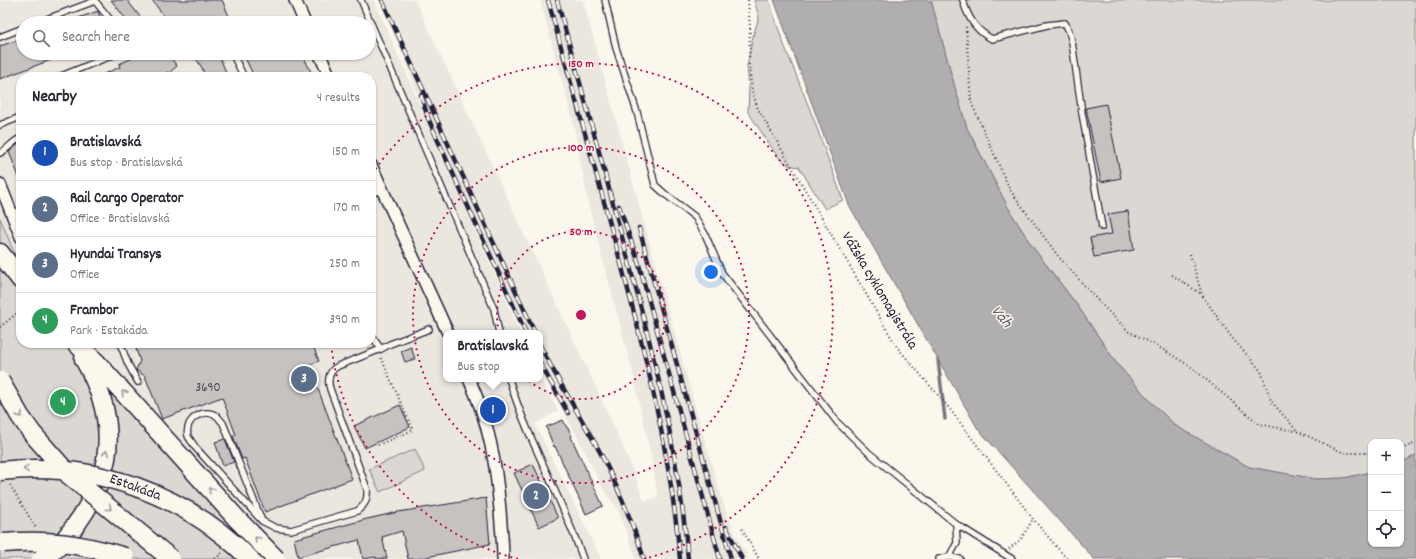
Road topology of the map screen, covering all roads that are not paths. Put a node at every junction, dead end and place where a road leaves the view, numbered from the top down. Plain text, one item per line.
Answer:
1 (295, 0) edge
2 (361, 0) edge
3 (605, 0) edge
4 (963, 0) edge
5 (54, 16) edge
6 (108, 16) edge
7 (302, 16) edge
8 (368, 16) edge
9 (16, 31) edge
10 (376, 35) edge
11 (0, 37) edge
12 (101, 60) edge
13 (236, 60) edge
14 (322, 60) edge
15 (71, 72) edge
16 (242, 72) edge
17 (326, 72) edge
18 (16, 119) edge
19 (0, 125) edge
20 (16, 140) edge
21 (0, 153) edge
22 (376, 176) edge
23 (0, 184) edge
24 (382, 189) junction
25 (376, 192) edge
26 (16, 224) edge
27 (1102, 227) dead end
28 (0, 253) edge
29 (16, 274) edge
30 (429, 329) dead end
31 (447, 330) edge
32 (498, 330) edge
33 (376, 342) edge
34 (78, 348) edge
35 (81, 348) edge
36 (122, 348) edge
37 (381, 349) junction
38 (0, 381) edge
39 (138, 382) dead end
40 (470, 382) edge
41 (510, 382) edge
42 (0, 471) edge
43 (262, 521) junction
44 (956, 524) junction
45 (0, 543) edge
46 (949, 557) junction
47 (40, 559) edge
48 (129, 559) edge
49 (171, 559) edge
50 (250, 559) edge
51 (276, 559) edge
52 (503, 559) edge
53 (583, 559) edge
54 (939, 559) edge
55 (960, 559) edge
56 (1012, 559) edge

1 - 7 street
2 - 8 lane
3 - 44 lane
4 - 27 lane
5 - 6 lane
9 - 11 lane
10 - 32 lane
12 - 15 lane
13 - 16 lane
14 - 17 street
18 - 19 lane
20 - 21 lane
22 - 24 street
23 - 26 street
24 - 25 lane
24 - 31 street
28 - 29 main road
30 - 37 lane
33 - 37 lane
47 -> 34 main road, bridge
51 -> 35 main road, bridge
36 - 39 lane
37 - 43 lane
38 -> 49 main road, bridge
40 - 52 street
41 - 53 lane
50 -> 42 main road, Estakáda, bridge
43 - 43 lane
44 - 46 lane
44 - 56 lane
45 - 48 main road, bridge
46 - 54 lane
46 - 55 lane

